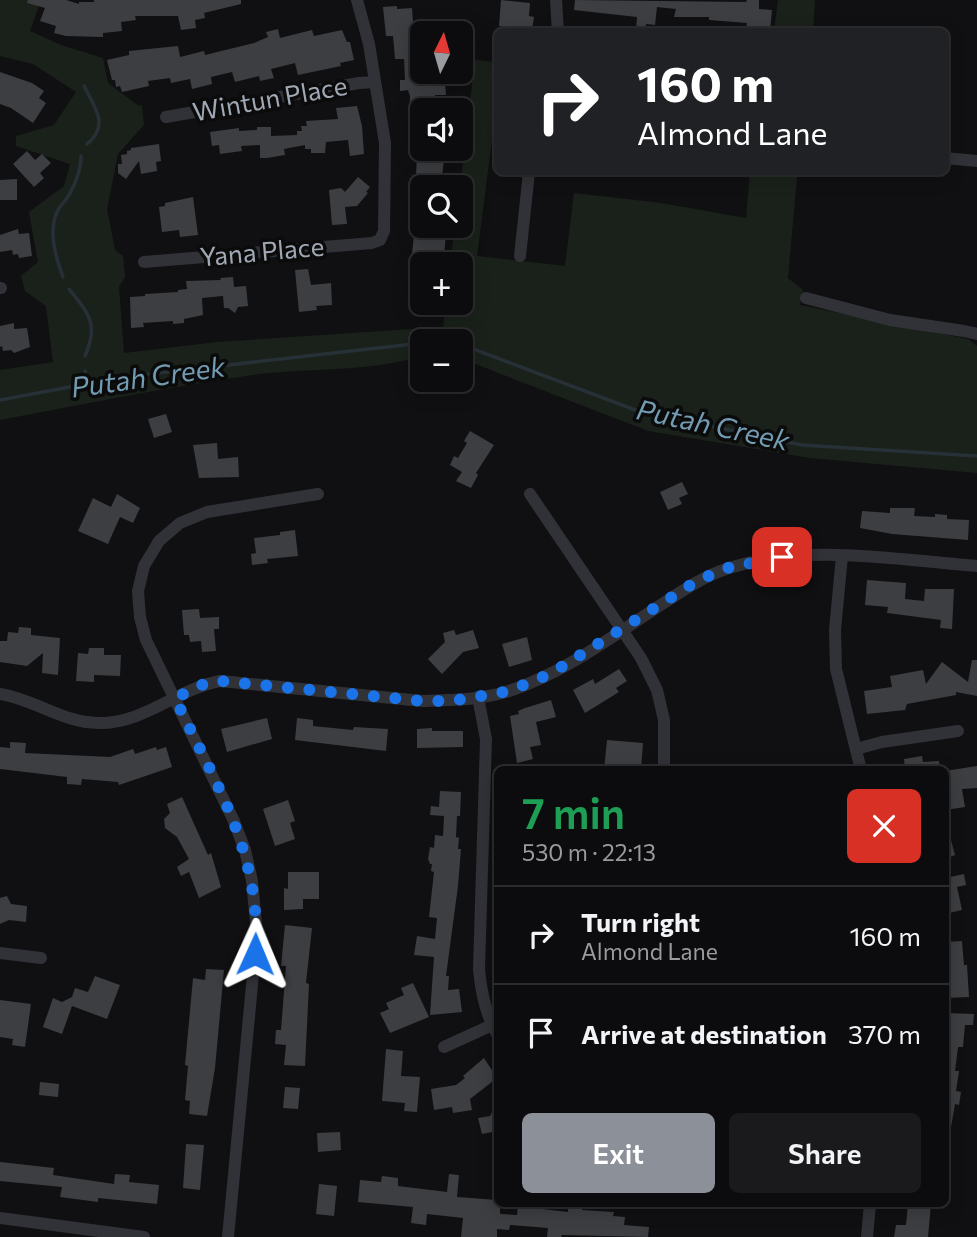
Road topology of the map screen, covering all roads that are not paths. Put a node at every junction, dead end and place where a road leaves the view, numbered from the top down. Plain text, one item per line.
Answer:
1 (357, 0) edge
2 (556, 0) edge
3 (558, 28) edge
4 (375, 82) junction
5 (166, 117) dead end
6 (949, 158) edge
7 (977, 161) edge
8 (528, 175) edge
9 (520, 256) dead end
10 (144, 262) dead end
11 (806, 298) dead end
12 (977, 334) edge
13 (318, 494) dead end
14 (530, 494) dead end
15 (842, 556) junction
16 (977, 566) edge
17 (621, 631) junction
18 (0, 694) edge
19 (478, 696) junction
20 (175, 698) junction
21 (958, 731) dead end
22 (856, 749) junction
23 (664, 766) edge
24 (860, 766) edge
25 (483, 840) junction
26 (494, 841) edge
27 (0, 953) edge
28 (41, 958) dead end
29 (494, 1029) edge
30 (444, 1047) dead end
31 (870, 1207) edge
32 (0, 1218) edge
33 (144, 1237) edge
34 (228, 1237) edge
35 (867, 1237) edge

1 - 4 street
2 - 3 street
4 - 5 street, Wintun Place
4 - 10 street, Yana Place
6 - 7 street
8 - 9 street
11 - 12 street
13 - 20 street
14 - 17 street
15 - 16 street
15 - 17 street
15 - 22 street
17 - 19 street
17 - 23 street
18 - 20 street
19 - 20 street
19 - 25 street
20 - 34 street
21 - 22 street
22 - 24 street
25 - 26 street
25 - 29 street
27 - 28 street
29 - 30 street
31 - 35 street
32 - 33 street

